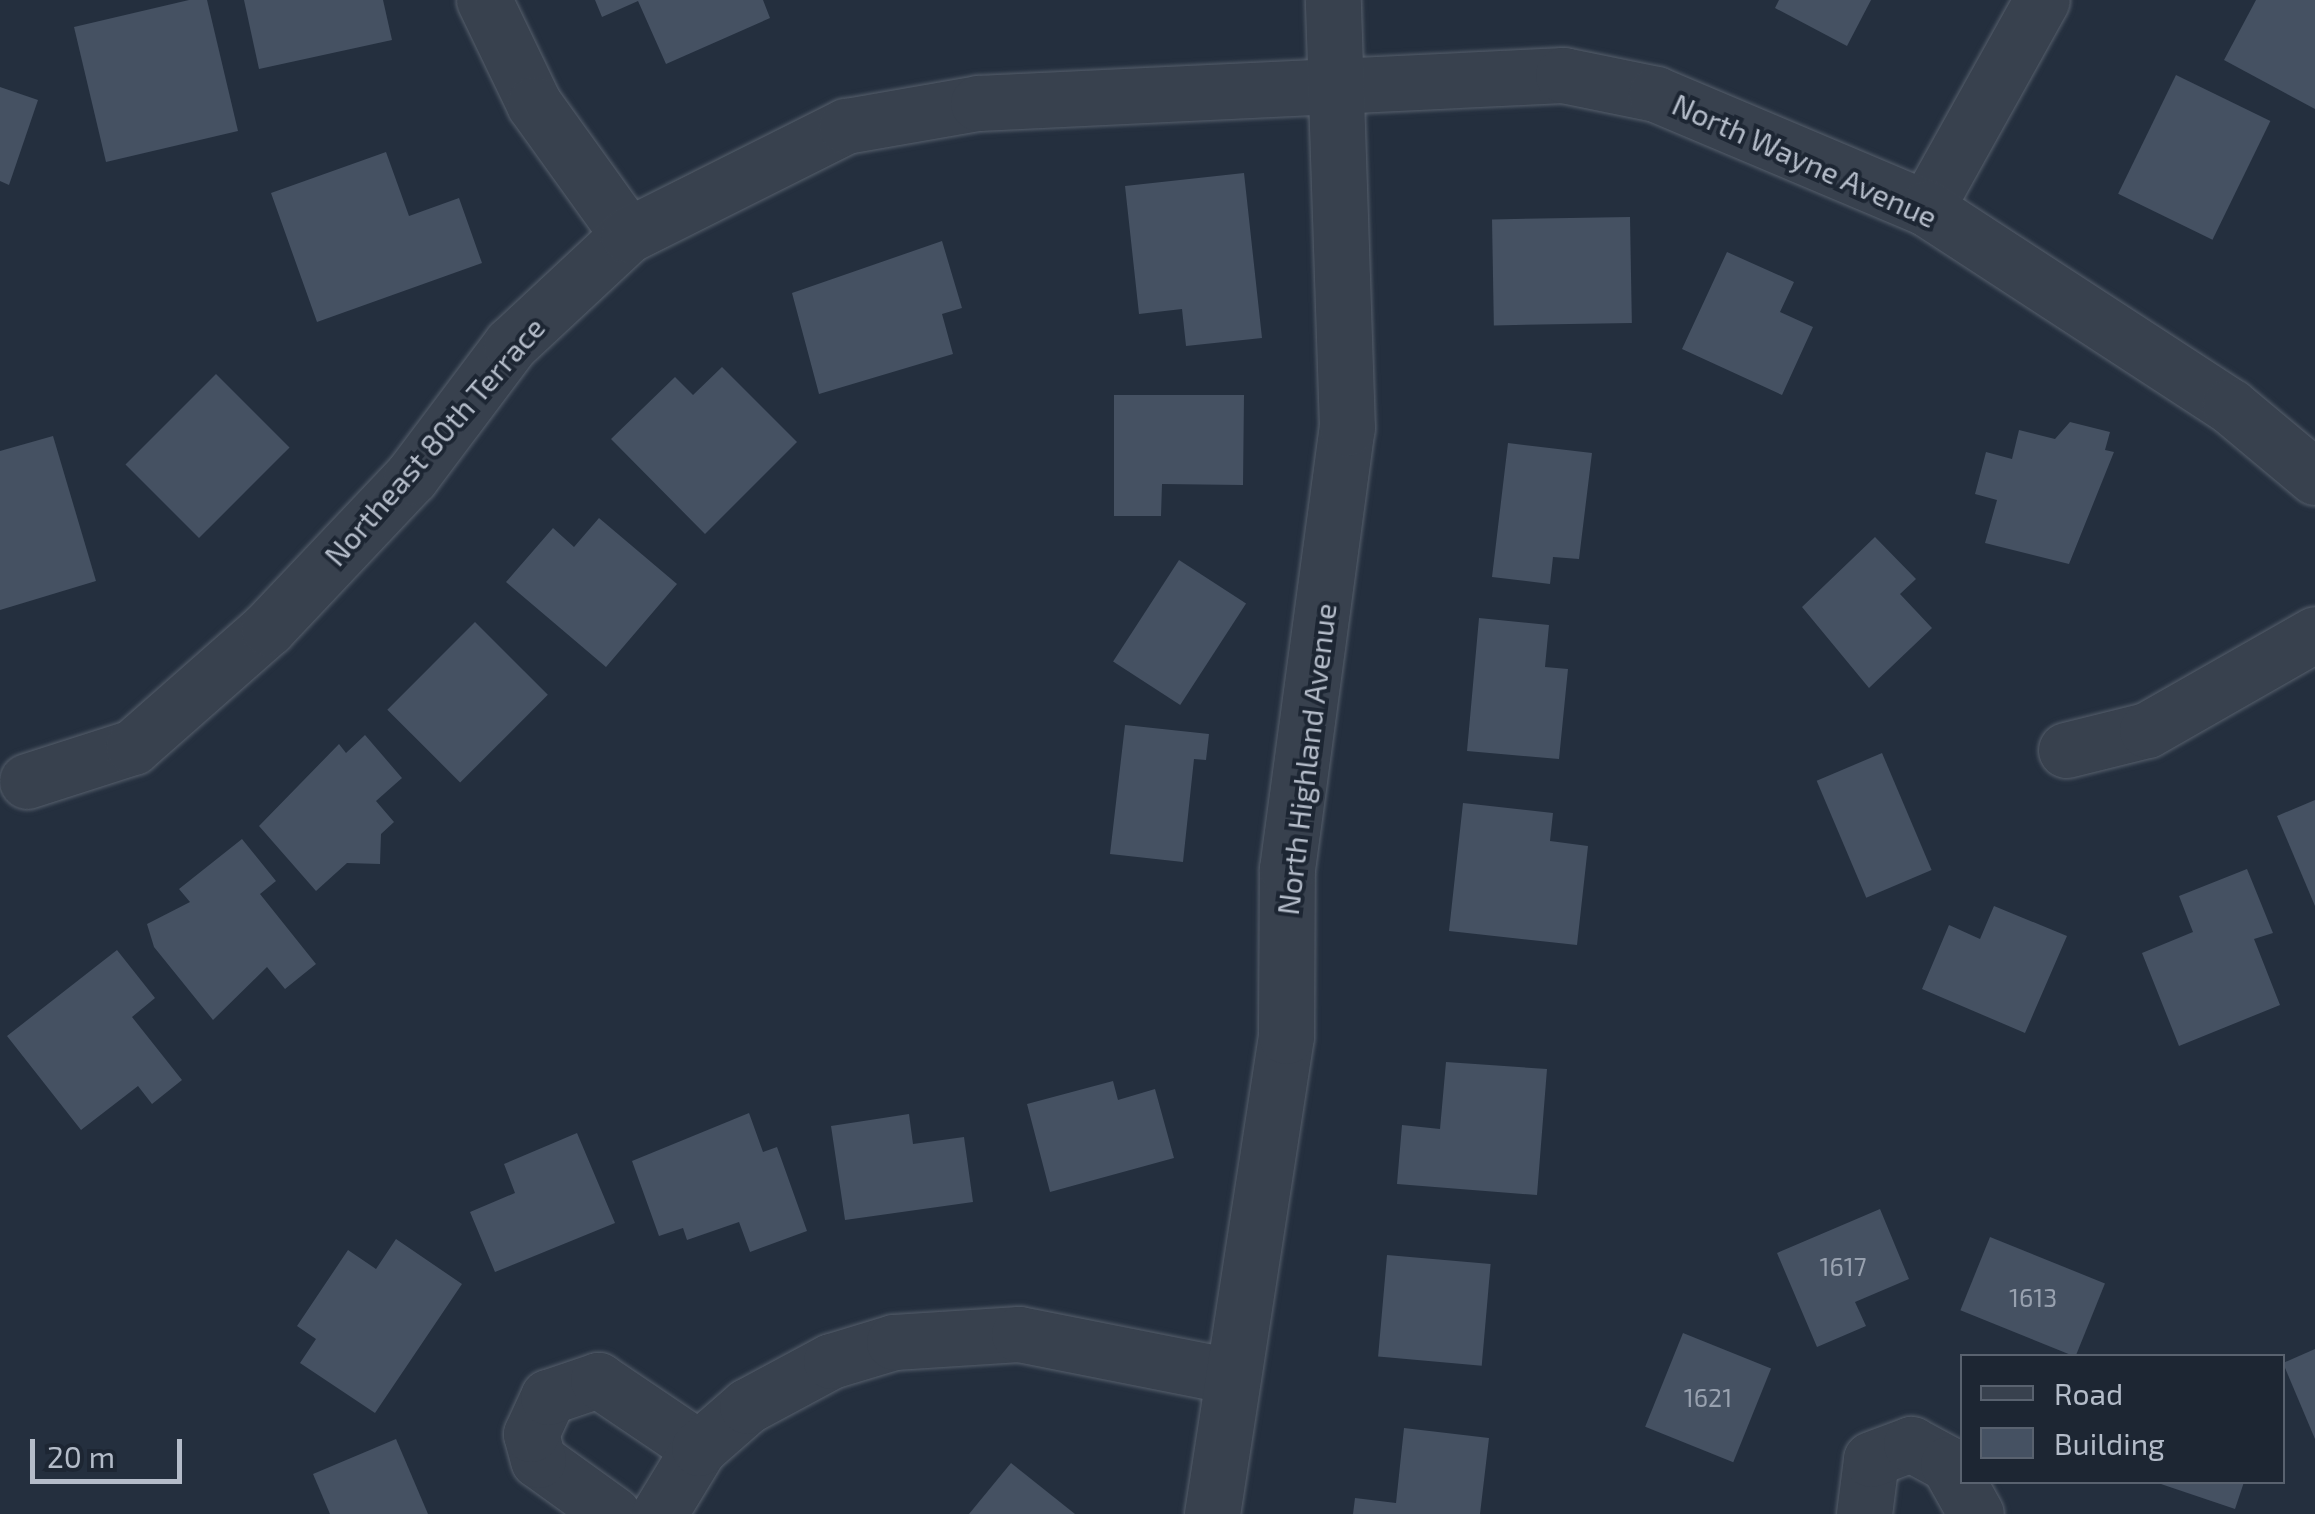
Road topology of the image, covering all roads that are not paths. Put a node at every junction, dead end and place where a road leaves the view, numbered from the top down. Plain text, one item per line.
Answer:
1 (484, 0) edge
2 (1333, 0) edge
3 (2042, 0) edge
4 (1338, 84) junction
5 (1926, 208) junction
6 (628, 235) junction
7 (2315, 477) edge
8 (2315, 634) edge
9 (2066, 750) dead end
10 (28, 781) dead end
11 (1226, 1375) junction
12 (699, 1448) junction
13 (613, 1514) edge
14 (659, 1514) edge
15 (1212, 1514) edge
16 (1864, 1514) edge
17 (1976, 1514) edge

1 - 6 street
2 - 4 street, North Highland Avenue
3 - 5 street
4 - 5 street, North Wayne Avenue
4 - 6 street, Northeast 80th Terrace
4 - 11 street, North Highland Avenue
5 - 7 street, North Wayne Avenue
6 - 10 street, Northeast 80th Terrace
8 - 9 street
11 - 12 street
11 - 15 street, North Highland Avenue
12 - 13 street
12 - 14 street
16 - 17 street

